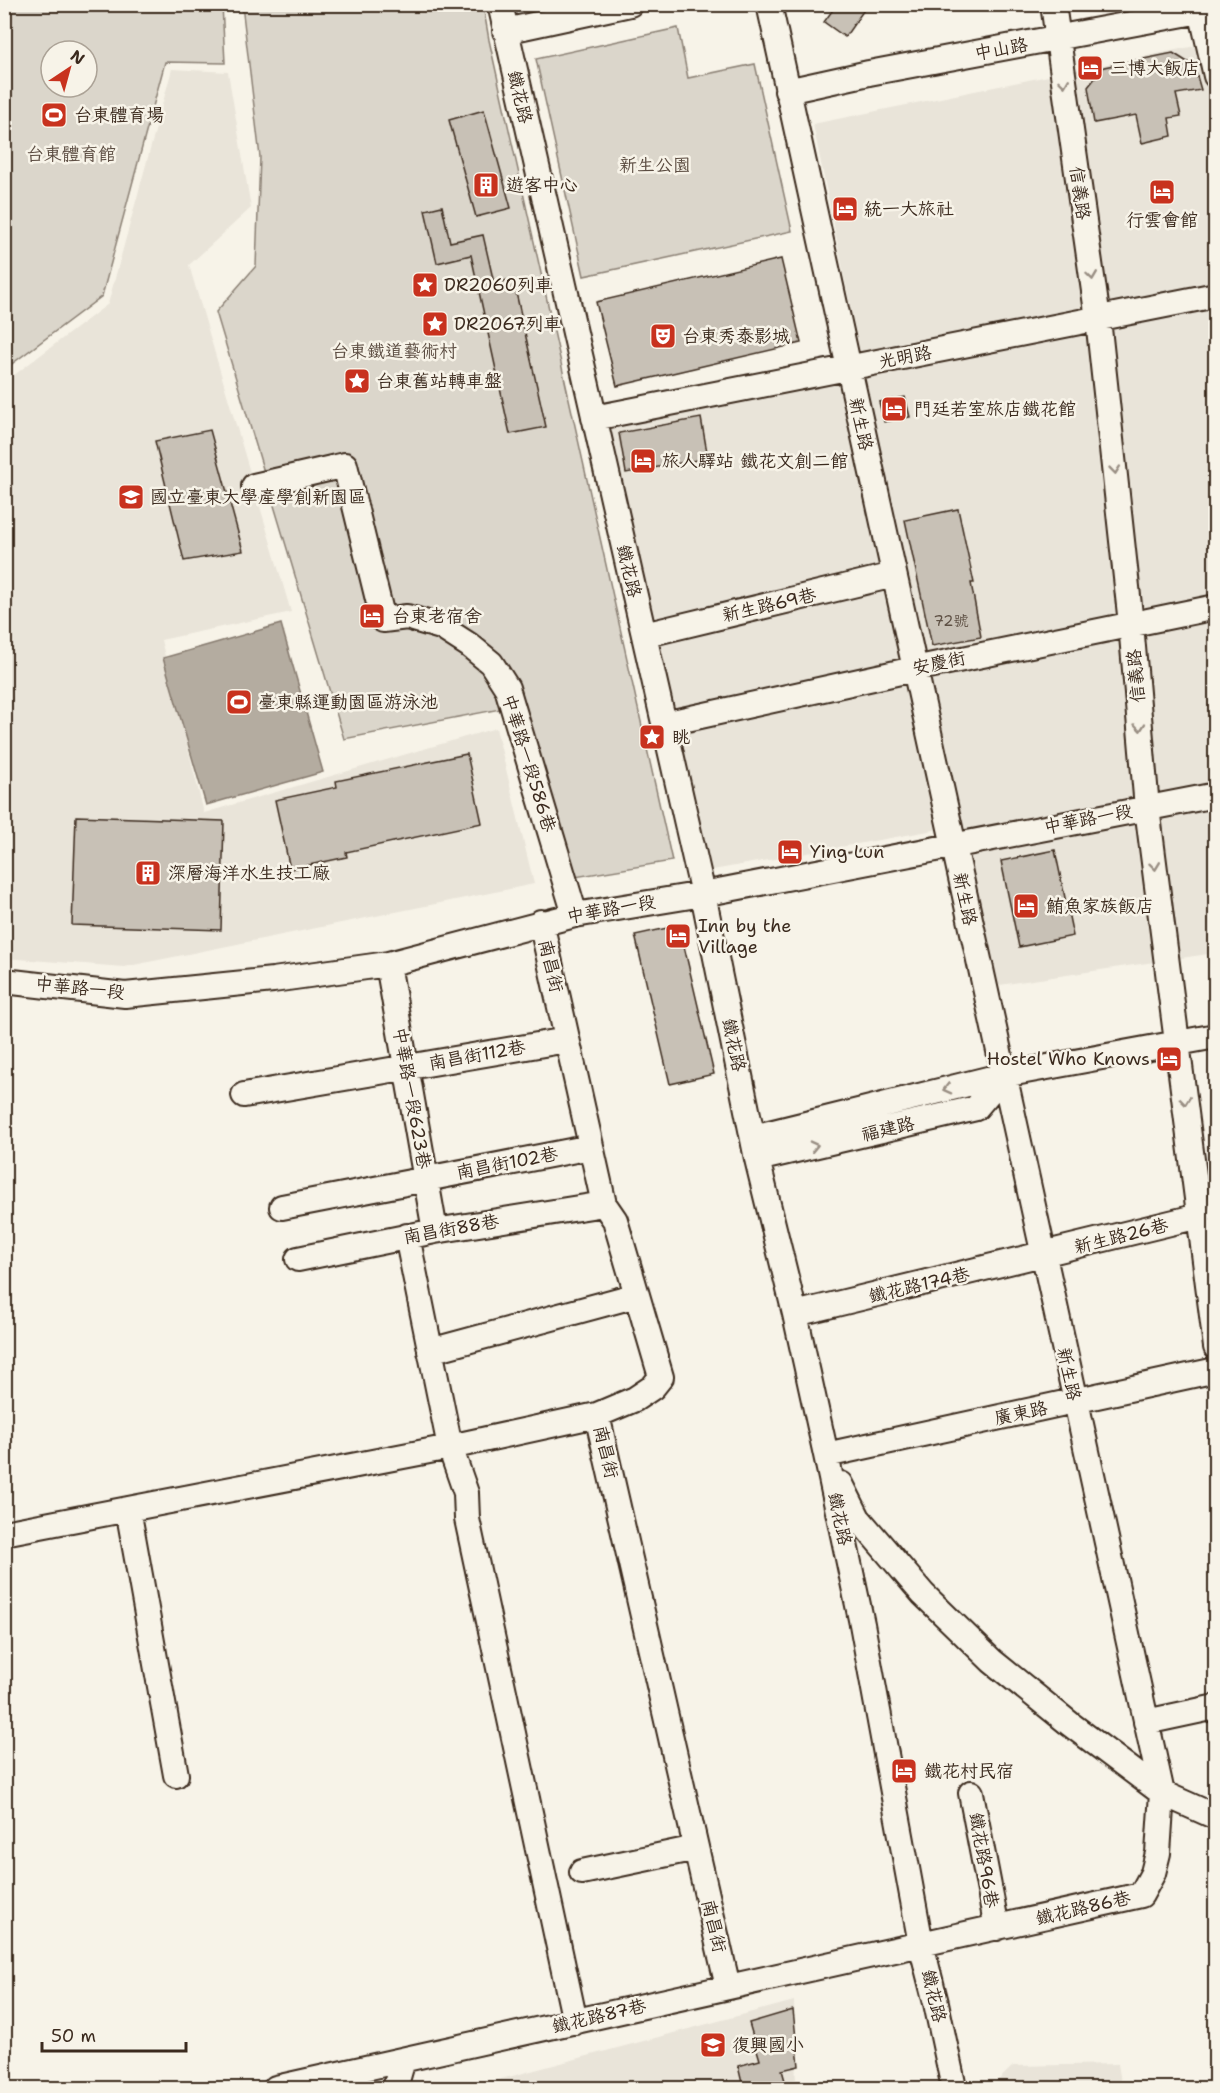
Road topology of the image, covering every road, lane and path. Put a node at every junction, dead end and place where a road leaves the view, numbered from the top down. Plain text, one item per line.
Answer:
1 (500, 4) edge
2 (630, 4) edge
3 (769, 4) edge
4 (1053, 4) edge
5 (1208, 9) edge
6 (506, 31) junction
7 (1058, 39) junction
8 (1215, 76) edge
9 (787, 91) junction
10 (1215, 295) edge
11 (1098, 318) junction
12 (848, 368) junction
13 (594, 418) junction
14 (254, 486) dead end
15 (894, 575) junction
16 (1215, 606) edge
17 (1131, 624) junction
18 (644, 634) junction
19 (914, 669) junction
20 (664, 724) junction
21 (1215, 795) edge
22 (1147, 808) junction
23 (953, 845) junction
24 (703, 894) junction
25 (575, 915) junction
26 (541, 922) junction
27 (388, 964) junction
28 (4, 981) edge
29 (1215, 1036) edge
30 (567, 1040) junction
31 (1177, 1042) junction
32 (406, 1067) junction
33 (1004, 1075) junction
34 (244, 1095) dead end
35 (591, 1147) junction
36 (755, 1148) junction
37 (426, 1179) junction
38 (604, 1204) junction
39 (282, 1208) dead end
40 (1199, 1216) junction
41 (435, 1231) junction
42 (407, 1236) junction
43 (1043, 1255) junction
44 (298, 1259) dead end
45 (636, 1295) junction
46 (795, 1314) junction
47 (1215, 1347) edge
48 (430, 1351) junction
49 (1215, 1370) edge
50 (1075, 1401) junction
51 (597, 1415) junction
52 (450, 1447) junction
53 (826, 1455) junction
54 (128, 1509) junction
55 (4, 1533) edge
56 (1215, 1707) edge
57 (1146, 1722) junction
58 (176, 1775) dead end
59 (972, 1792) dead end
60 (1162, 1793) junction
61 (1215, 1817) edge
62 (696, 1848) junction
63 (582, 1872) dead end
64 (997, 1928) junction
65 (921, 1944) junction
66 (728, 1987) junction
67 (575, 2022) junction
68 (403, 2060) junction
69 (276, 2088) edge
70 (395, 2088) edge
71 (954, 2088) edge

1 - 6 street, 鐵花路
2 - 6 street
3 - 9 street, 新生路
4 - 7 street, 信義路
5 - 7 street, 中山路
5 - 8 street
6 - 13 street, 鐵花路
7 - 9 street, 中山路
7 -> 11 street, 信義路
9 - 12 street, 新生路
10 - 11 street, 光明路
11 - 12 street, 光明路
11 -> 17 street, 信義路
12 - 13 street, 光明路
12 - 15 street, 新生路
13 - 18 street, 鐵花路
14 - 25 street, 中華路一段586巷
15 - 18 street, 新生路69巷
15 - 19 street, 新生路
16 - 17 street, 安慶街
17 - 19 street, 安慶街
17 -> 22 street, 信義路
18 - 20 street, 鐵花路
19 - 20 street, 安慶街
19 - 23 street, 新生路
20 - 24 street, 鐵花路
21 - 22 street, 中華路一段
22 - 23 street, 中華路一段
22 -> 31 street, 信義路
23 - 24 street, 中華路一段
23 - 33 street, 新生路
24 - 25 street, 中華路一段
24 - 36 street, 鐵花路
25 - 26 street, 中華路一段
26 - 27 street, 中華路一段
26 - 30 street, 南昌街
27 - 28 street, 中華路一段
27 - 32 street, 中華路一段623巷
29 - 31 street
30 - 32 street, 南昌街112巷
30 - 35 street, 南昌街
31 - 33 street
31 -> 40 street, 信義路
32 - 34 street, 南昌街112巷
32 - 37 street, 中華路一段623巷
33 - 36 street, 福建路
33 - 43 street, 新生路
35 - 37 street, 南昌街102巷
35 - 38 street, 南昌街
36 - 46 street, 鐵花路
37 - 39 street, 南昌街102巷
37 - 41 street, 中華路一段623巷
38 - 41 street, 南昌街88巷
38 - 45 street, 南昌街
40 - 43 street, 新生路26巷
40 - 47 street, 信義路
41 - 42 street, 南昌街88巷
42 - 44 street, 南昌街88巷
42 - 48 street
43 - 46 street, 鐵花路174巷
43 - 50 street, 新生路
45 - 48 street
45 - 51 street, 南昌街
46 - 53 street, 鐵花路
48 - 52 street
49 - 50 street, 廣東路
50 - 53 street, 廣東路
50 - 57 street, 新生路
51 - 52 street
51 - 62 street, 南昌街
52 - 54 street
52 - 67 street
53 - 60 street
53 - 65 street, 鐵花路
54 - 55 street
54 - 58 street
56 - 57 street
57 - 60 street, 新生路
59 - 64 street, 鐵花路96巷
60 - 61 street
60 - 64 street, 鐵花路86巷
62 - 63 street
62 - 66 street, 南昌街
64 - 65 street, 鐵花路86巷
65 - 66 street, 鐵花路87巷
65 - 71 street, 鐵花路
66 - 67 street, 鐵花路87巷
67 - 68 street, 鐵花路87巷
68 - 69 street, 鐵花路87巷
68 - 70 street

